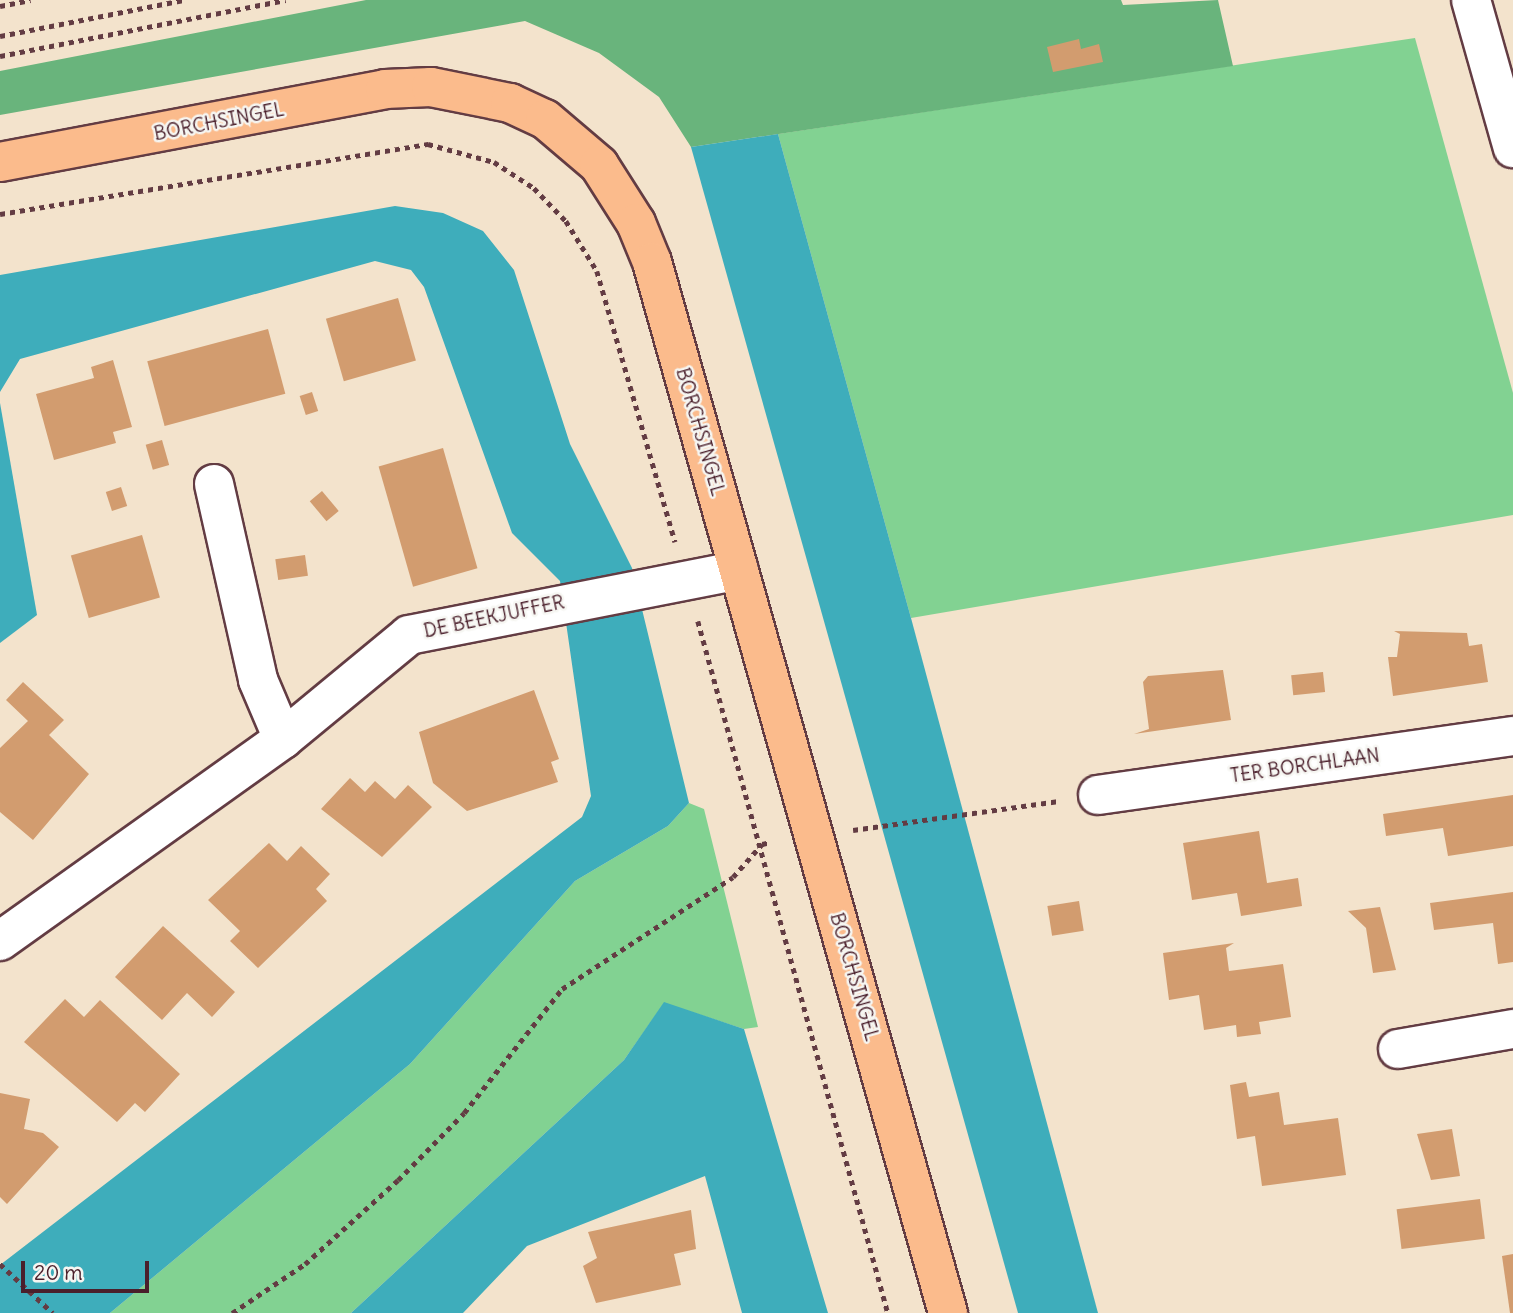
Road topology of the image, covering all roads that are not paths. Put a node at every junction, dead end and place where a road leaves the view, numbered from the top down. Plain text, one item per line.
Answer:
1 (1471, 0) edge
2 (1513, 148) edge
3 (0, 162) edge
4 (214, 484) dead end
5 (739, 570) junction
6 (1513, 736) edge
7 (283, 739) junction
8 (1098, 795) road end
9 (0, 941) edge
10 (1513, 1029) edge
11 (1398, 1049) dead end
12 (948, 1313) edge

1 - 2 street
3 - 5 main road, BORCHSINGEL
4 - 7 street
5 - 7 street, DE BEEKJUFFER
5 - 12 main road, BORCHSINGEL
6 - 8 street, TER BORCHLAAN
7 - 9 street, DE BEEKJUFFER
10 - 11 street

